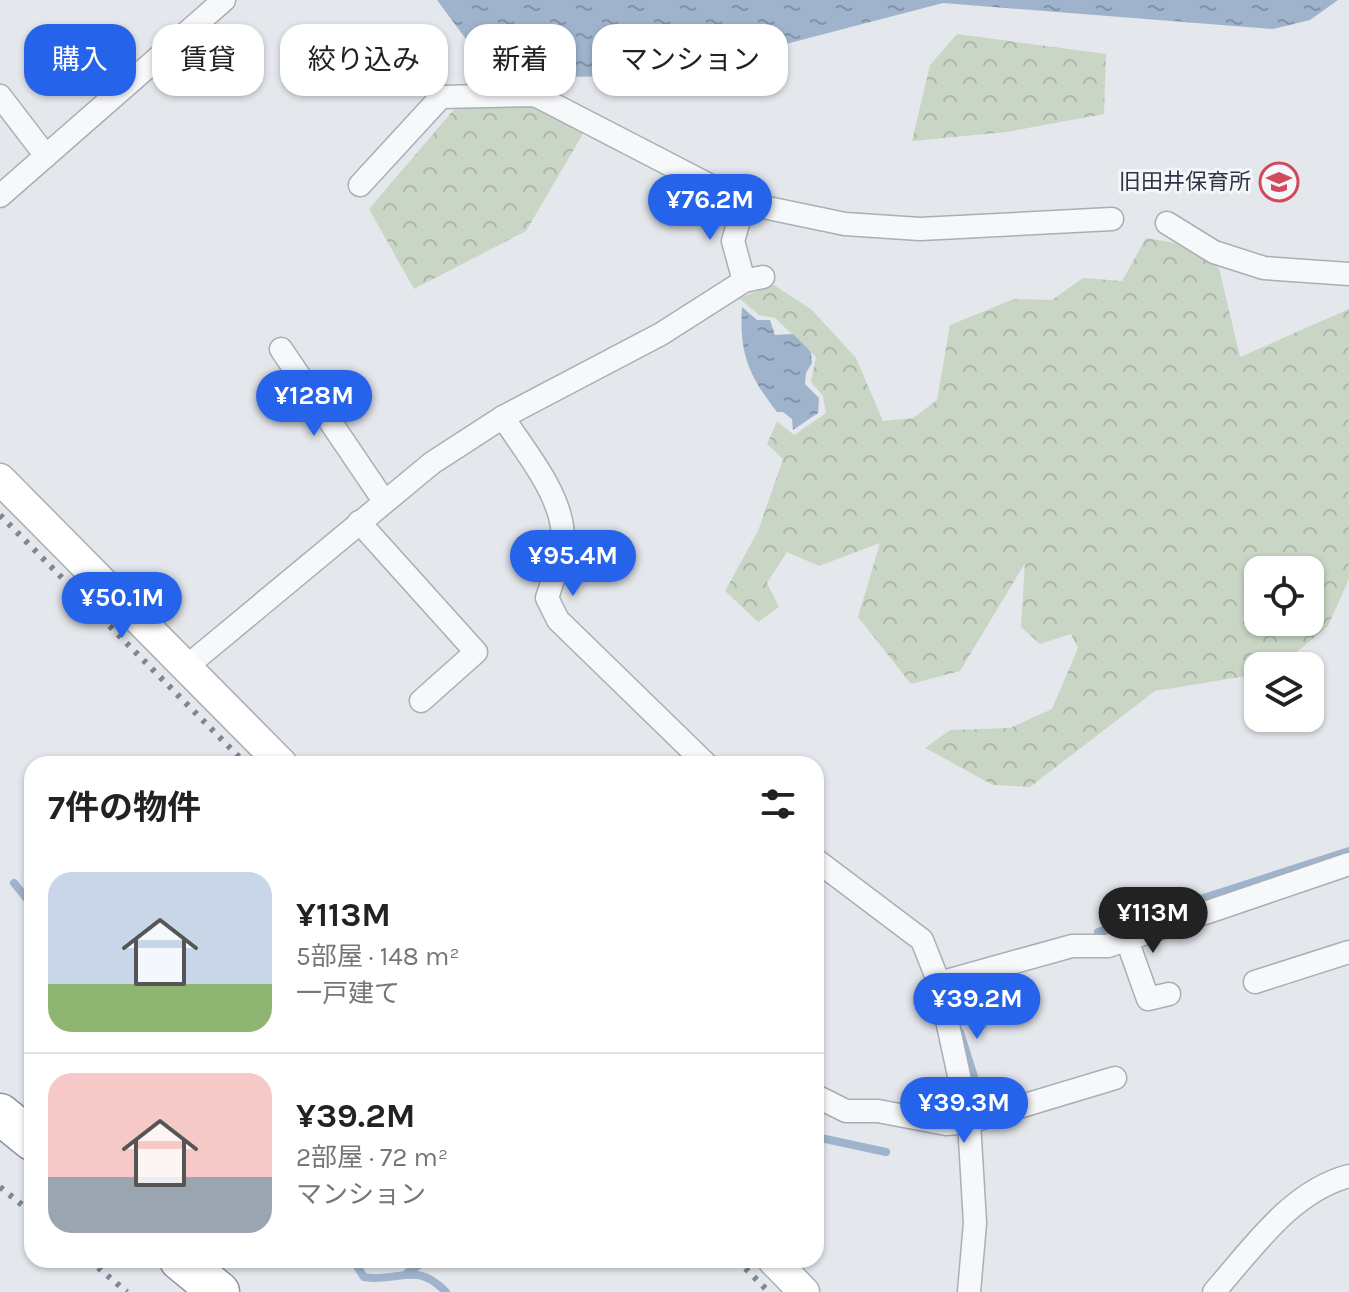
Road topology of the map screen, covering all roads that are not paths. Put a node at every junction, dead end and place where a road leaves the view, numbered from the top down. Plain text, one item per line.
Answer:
1 (224, 0) edge
2 (0, 96) edge
3 (46, 156) junction
4 (360, 185) dead end
5 (0, 196) edge
6 (744, 203) junction
7 (1112, 219) dead end
8 (1167, 223) dead end
9 (1349, 274) edge
10 (281, 349) dead end
11 (503, 417) junction
12 (0, 479) edge
13 (384, 501) junction
14 (359, 522) junction
15 (186, 667) junction
16 (421, 701) dead end
17 (274, 756) edge
18 (698, 756) edge
19 (1349, 864) edge
20 (824, 866) edge
21 (1127, 940) junction
22 (1349, 952) edge
23 (1255, 982) dead end
24 (939, 983) junction
25 (1169, 994) dead end
26 (1115, 1078) dead end
27 (824, 1100) edge
28 (0, 1114) edge
29 (969, 1122) junction
30 (24, 1134) edge
31 (1349, 1176) edge
32 (781, 1268) edge
33 (804, 1292) edge
34 (969, 1292) edge
35 (1214, 1292) edge

1 - 3 street
2 - 3 street
3 - 5 street
4 - 6 street
6 - 7 street
6 - 11 street
8 - 9 street
10 - 13 street
11 - 13 street
11 - 18 street
12 - 15 street
13 - 14 street
14 - 15 street
14 - 16 street
15 - 17 street
19 - 21 street
20 - 24 street
21 - 24 street
21 - 25 street
22 - 23 street
24 - 29 street
26 - 29 street
27 - 29 street
28 - 30 highway
29 - 34 street
31 - 35 street
32 - 33 street

